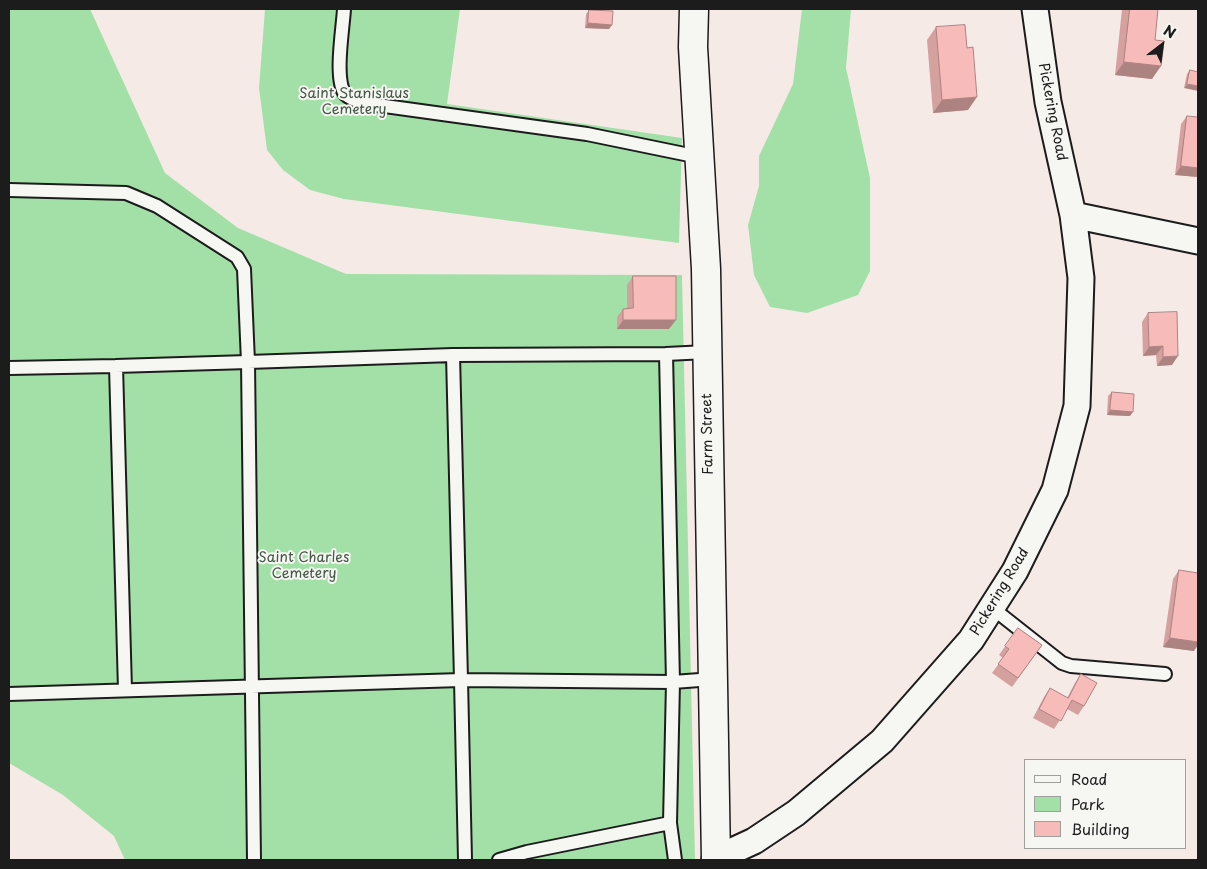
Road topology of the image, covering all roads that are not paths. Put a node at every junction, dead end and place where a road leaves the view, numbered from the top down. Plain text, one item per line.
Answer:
1 (344, 9) edge
2 (694, 9) edge
3 (1034, 9) edge
4 (699, 157) junction
5 (9, 190) edge
6 (1073, 215) junction
7 (1198, 241) edge
8 (707, 352) junction
9 (666, 354) junction
10 (453, 356) junction
11 (248, 362) junction
12 (116, 366) junction
13 (9, 368) edge
14 (991, 607) junction
15 (1164, 674) dead end
16 (713, 679) junction
17 (461, 680) junction
18 (673, 682) junction
19 (253, 688) junction
20 (125, 690) junction
21 (9, 694) edge
22 (670, 823) junction
23 (254, 860) edge
24 (465, 860) edge
25 (499, 860) edge
26 (675, 860) edge
27 (716, 860) edge

1 - 4 lane
2 - 4 street, Farm Street
3 - 6 street, Pickering Road
4 - 8 street, Farm Street
5 - 11 lane
6 - 7 street
6 - 14 street, Pickering Road
8 - 9 lane
8 - 16 street, Farm Street
9 - 10 lane
9 - 18 lane
10 - 11 lane
10 - 17 lane
11 - 12 lane
11 - 19 lane
12 - 13 lane
12 - 20 lane
14 - 15 lane
14 - 27 street, Pickering Road
16 - 18 lane
16 - 27 street, Farm Street
17 - 18 lane
17 - 19 lane
17 - 24 lane
18 - 22 lane
19 - 20 lane
19 - 23 lane
20 - 21 lane
22 - 25 lane
22 - 26 lane

